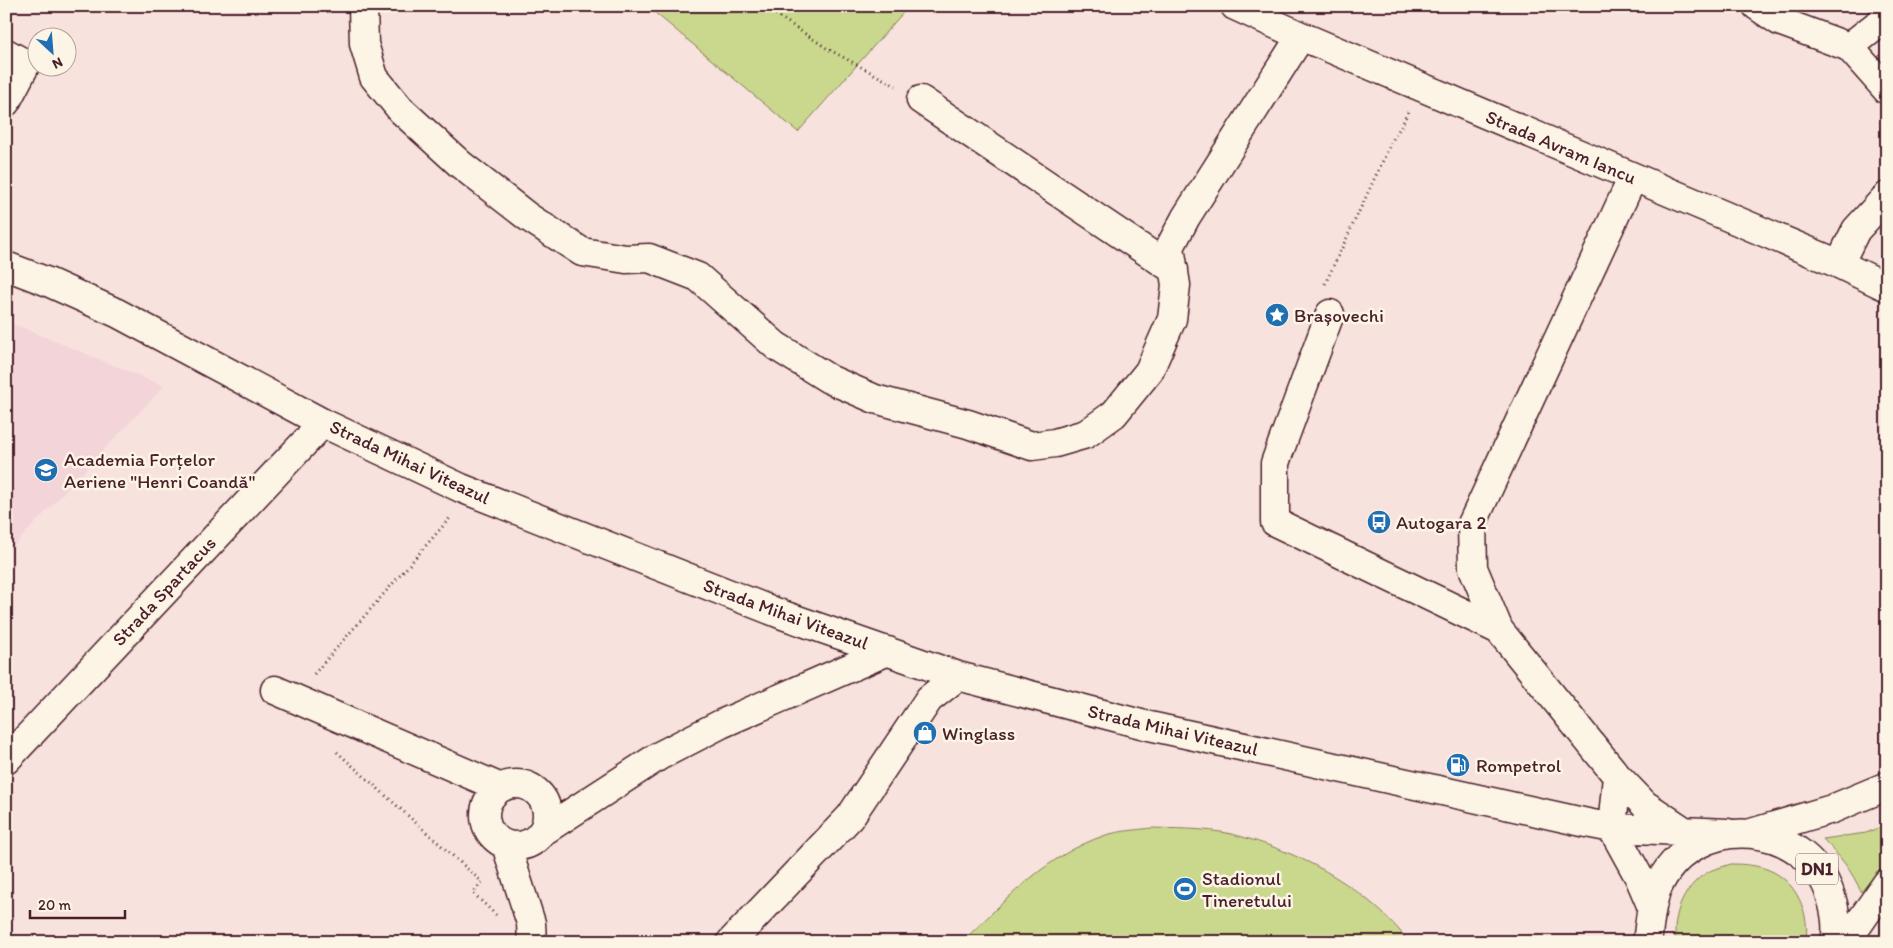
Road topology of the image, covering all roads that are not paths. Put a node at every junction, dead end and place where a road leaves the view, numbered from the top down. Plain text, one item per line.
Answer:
1 (363, 6) edge
2 (1235, 6) edge
3 (1757, 6) edge
4 (1887, 17) edge
5 (1301, 36) junction
6 (1849, 47) junction
7 (6, 53) edge
8 (1887, 90) edge
9 (921, 100) road end
10 (6, 102) edge
11 (1633, 177) junction
12 (1887, 196) edge
13 (1839, 264) junction
14 (6, 266) edge
15 (1174, 270) junction
16 (1887, 287) edge
17 (1326, 302) road end
18 (324, 423) junction
19 (1499, 630) junction
20 (888, 651) junction
21 (958, 676) junction
22 (275, 690) dead end
23 (6, 760) edge
24 (1617, 776) junction
25 (1887, 786) edge
26 (501, 788) junction
27 (1612, 828) junction
28 (542, 832) junction
29 (1685, 832) junction
30 (1742, 833) junction
31 (506, 845) junction
32 (1887, 883) edge
33 (1650, 930) edge
34 (532, 942) edge
35 (731, 942) edge
36 (1835, 942) edge
37 (1846, 942) edge

1 - 15 street
2 - 5 street, Strada Avram Iancu
3 - 6 street
4 - 6 street
5 - 11 street, Strada Avram Iancu
5 - 15 street
6 - 8 street
7 - 10 street
9 - 15 street
11 - 13 street, Strada Avram Iancu
11 - 19 street
12 - 13 street
13 - 16 street, Strada Avram Iancu
14 - 18 street, Strada Mihai Viteazul
17 - 19 street
18 - 20 street, Strada Mihai Viteazul
18 - 23 street, Strada Spartacus
19 - 24 street
20 - 21 street, Strada Mihai Viteazul
20 - 28 street
21 - 27 street, Strada Mihai Viteazul
21 - 35 street
22 - 26 street
24 - 27 street
24 - 29 street
25 - 30 street, DN1
26 - 28 street
26 - 31 street
27 - 29 street, Strada Mihai Viteazul
27 - 33 street
28 - 31 street
29 - 30 street, Strada Mihai Viteazul
30 - 33 street, DN1
30 - 36 street, DN1
31 - 34 street
32 - 37 street

